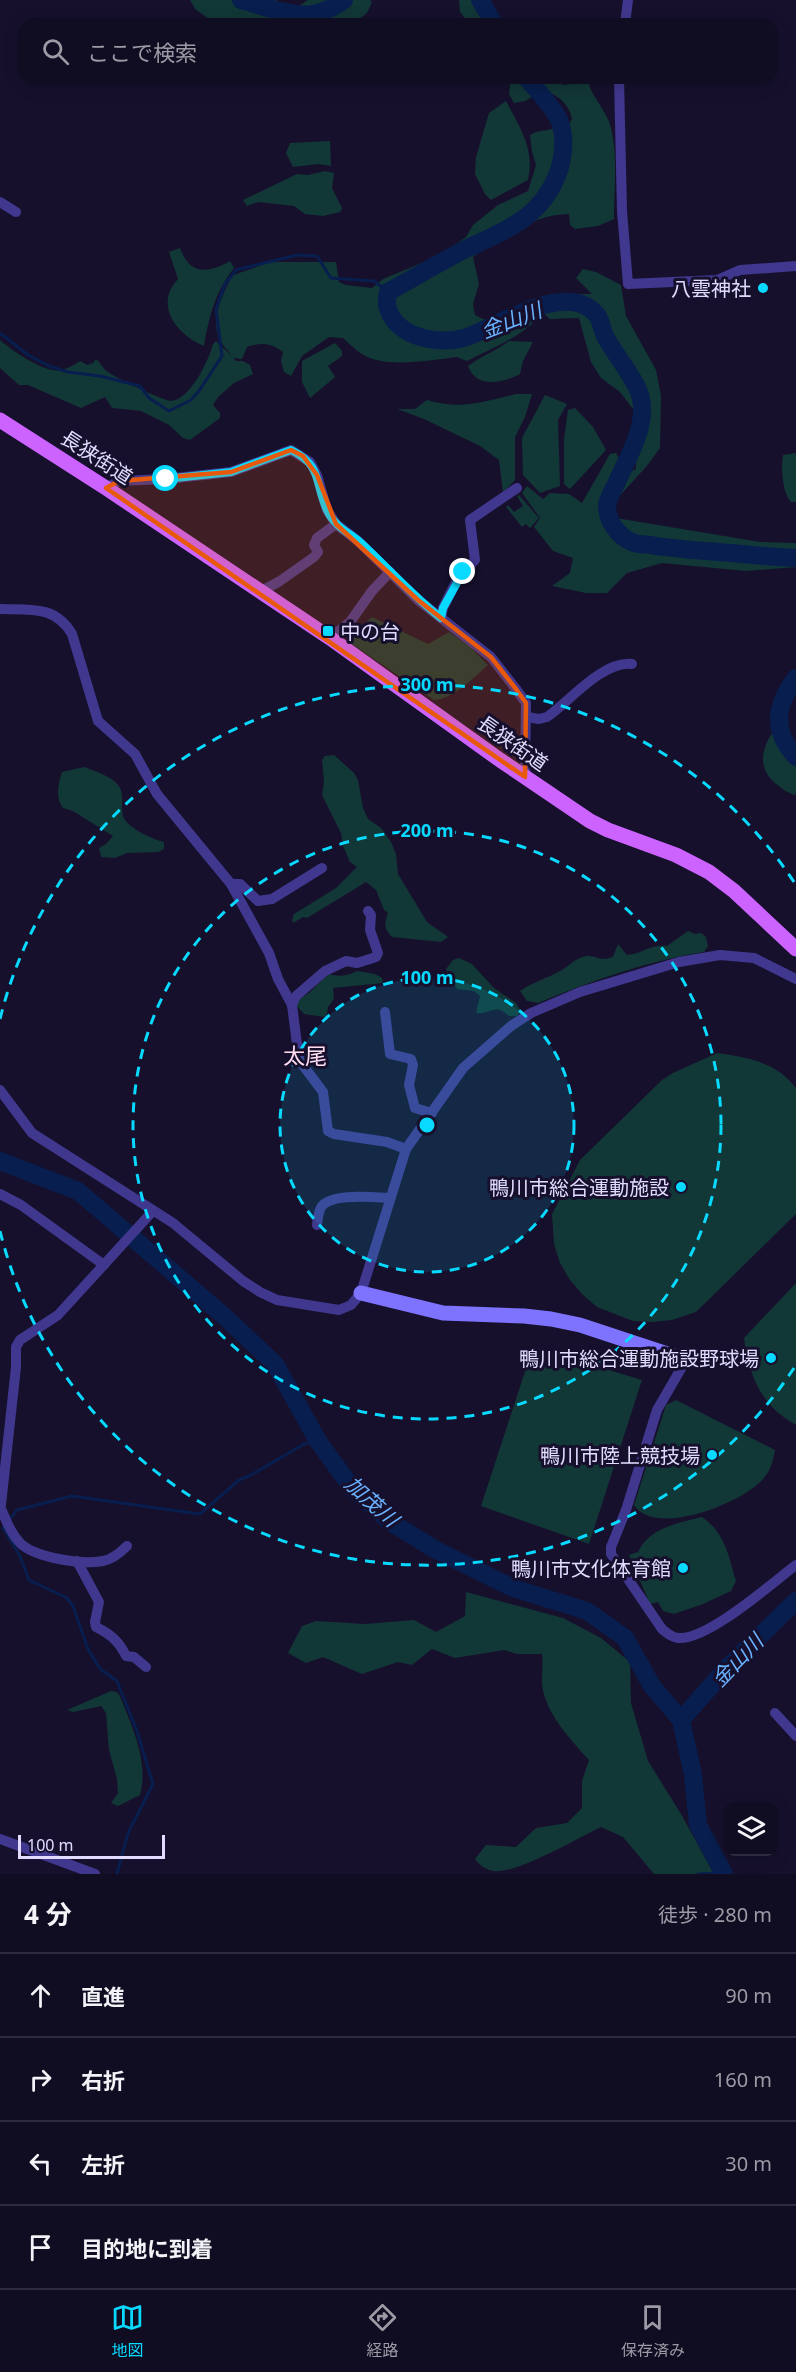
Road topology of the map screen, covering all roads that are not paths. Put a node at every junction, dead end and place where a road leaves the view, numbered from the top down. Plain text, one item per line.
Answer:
1 (628, 0) edge
2 (626, 18) edge
3 (618, 84) edge
4 (0, 202) edge
5 (16, 212) dead end
6 (796, 266) edge
7 (0, 420) edge
8 (106, 488) junction
9 (516, 488) dead end
10 (336, 525) junction
11 (390, 572) junction
12 (260, 592) junction
13 (0, 609) edge
14 (441, 618) junction
15 (330, 638) junction
16 (632, 664) dead end
17 (527, 717) junction
18 (525, 777) junction
19 (322, 868) dead end
20 (231, 884) junction
21 (368, 911) dead end
22 (796, 949) edge
23 (796, 979) edge
24 (292, 1005) junction
25 (385, 1012) dead end
26 (0, 1090) edge
27 (432, 1113) junction
28 (406, 1149) junction
29 (0, 1194) edge
30 (389, 1198) junction
31 (152, 1212) junction
32 (317, 1225) dead end
33 (104, 1265) junction
34 (361, 1293) junction
35 (686, 1360) joint
36 (1, 1513) edge
37 (127, 1546) dead end
38 (77, 1561) junction
39 (796, 1565) edge
40 (146, 1667) dead end
41 (775, 1713) dead end
42 (796, 1736) edge
43 (0, 1839) edge
44 (95, 1874) edge

1 - 2 street
3 - 6 street
4 - 5 street
7 - 8 main road, 長狭街道
8 - 10 street
8 - 12 main road, 長狭街道
9 - 14 street
10 - 11 street
10 - 12 street
11 - 14 street
11 - 15 street
12 - 15 main road, 長狭街道
13 - 20 street
14 - 17 street
15 - 18 main road, 長狭街道
16 - 17 street
17 - 18 street
18 - 22 main road, 長狭街道
19 - 20 street
20 - 24 street
21 - 24 street
23 - 27 street
24 - 28 street
25 - 27 street
26 - 31 street
27 - 28 street
28 - 30 street
29 - 33 street
30 - 32 street
30 - 34 street
31 - 33 street
31 - 34 street
33 - 36 street
34 - 35 street
35 - 39 street
36 - 38 street
37 - 38 street
38 - 40 street
41 - 42 street
43 - 44 street

